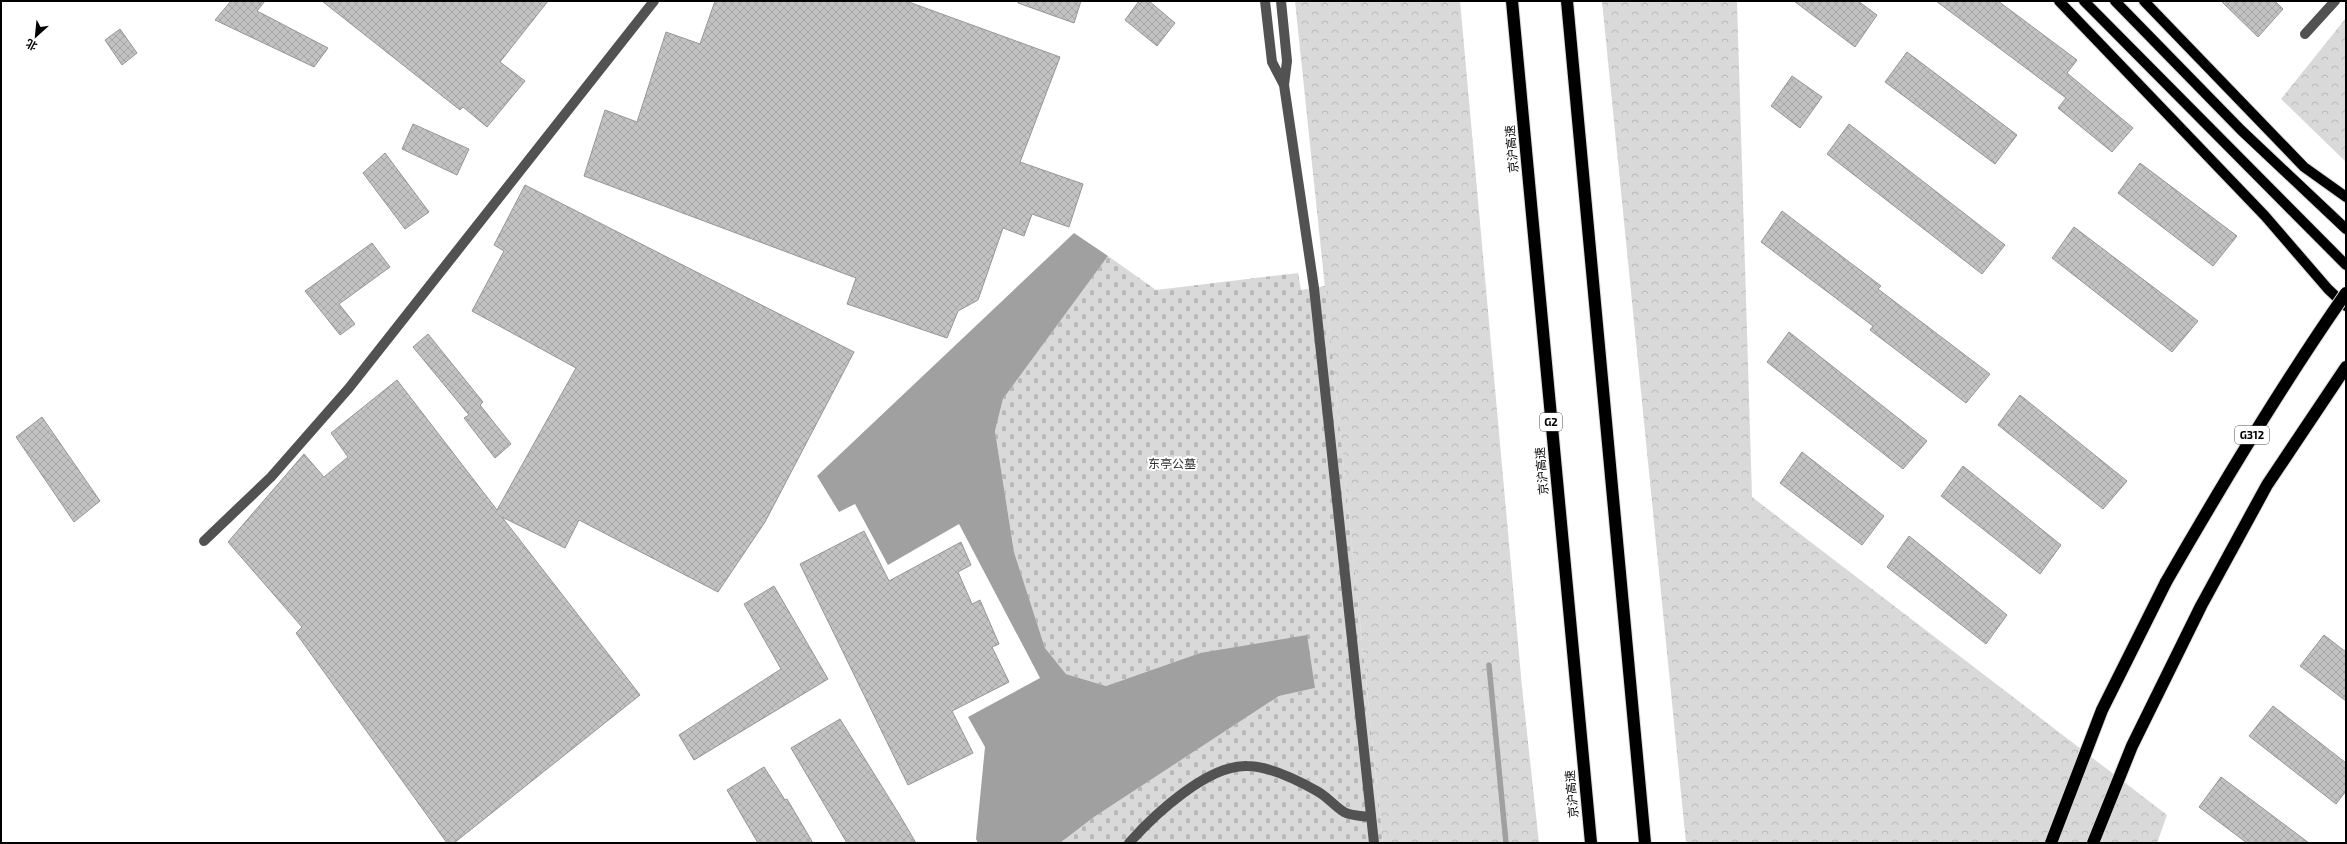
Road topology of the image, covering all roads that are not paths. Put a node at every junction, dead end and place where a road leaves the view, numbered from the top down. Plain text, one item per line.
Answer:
1 (654, 1) edge
2 (1265, 1) edge
3 (1281, 1) edge
4 (1512, 1) edge
5 (1566, 1) edge
6 (2059, 1) edge
7 (2084, 1) edge
8 (2115, 1) edge
9 (2144, 1) edge
10 (2335, 1) edge
11 (2305, 34) dead end
12 (1284, 84) junction
13 (2346, 197) edge
14 (2346, 229) edge
15 (2346, 265) edge
16 (2346, 293) edge
17 (2346, 306) edge
18 (2346, 367) edge
19 (204, 541) dead end
20 (1371, 817) junction
21 (1129, 843) edge
22 (1374, 843) edge
23 (1591, 843) edge
24 (1644, 843) edge
25 (2051, 843) edge
26 (2093, 843) edge

1 - 19 street
2 - 12 street
3 - 12 street
4 - 23 highway, 京沪高速 / G2
5 - 24 highway
6 - 17 main road
7 - 15 main road
8 - 14 main road
9 - 13 main road
10 - 11 street
12 - 20 street
16 - 25 highway, G312, bridge
18 - 26 highway
20 - 21 street
20 - 22 street

